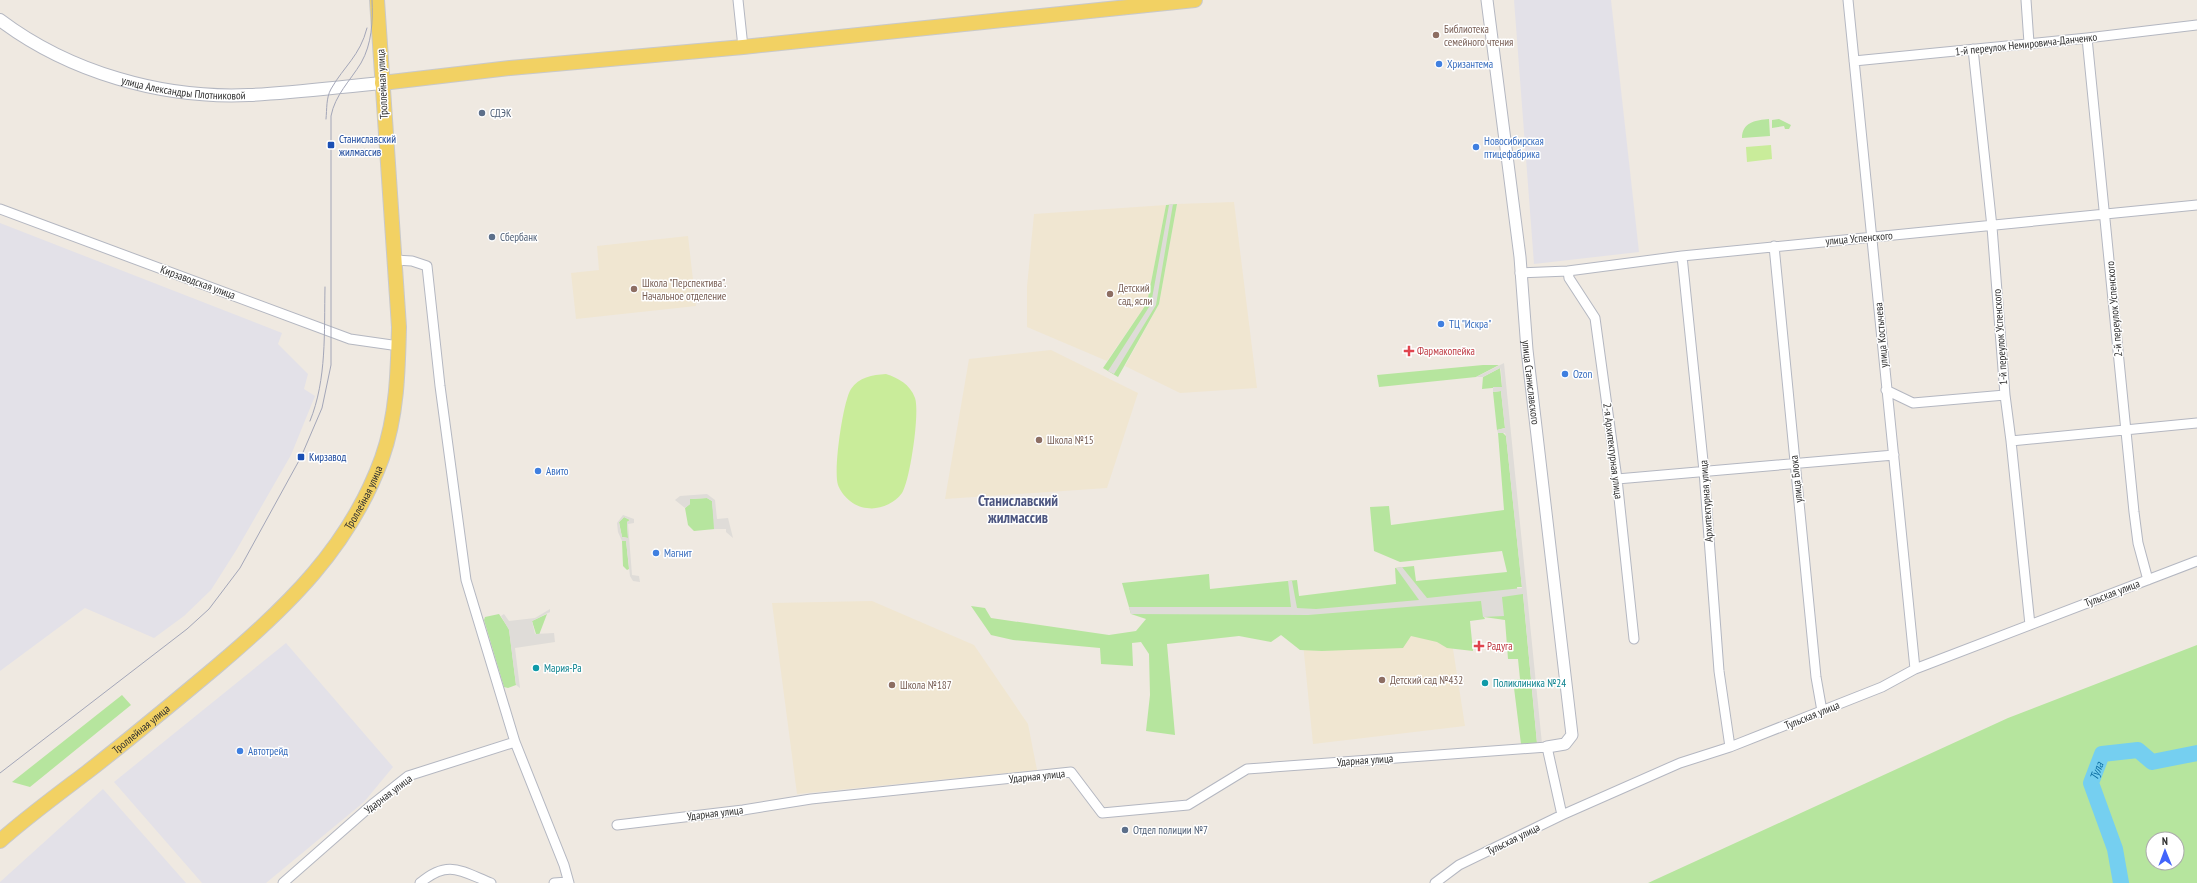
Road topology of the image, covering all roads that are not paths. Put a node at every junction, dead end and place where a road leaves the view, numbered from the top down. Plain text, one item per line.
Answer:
1 (377, 0) edge
2 (738, 0) edge
3 (1195, 0) edge
4 (1487, 0) edge
5 (1848, 0) edge
6 (2026, 0) edge
7 (1099, 5) edge
8 (0, 20) edge
9 (2197, 24) edge
10 (2087, 38) junction
11 (2029, 43) junction
12 (743, 47) junction
13 (1973, 49) junction
14 (1854, 61) junction
15 (382, 83) junction
16 (2197, 205) edge
17 (0, 209) edge
18 (2106, 215) junction
19 (1992, 227) junction
20 (1872, 236) junction
21 (1774, 246) junction
22 (1682, 256) junction
23 (394, 260) junction
24 (1568, 270) junction
25 (1520, 273) junction
26 (398, 346) junction
27 (1886, 390) junction
28 (2005, 396) junction
29 (2197, 423) edge
30 (2125, 431) junction
31 (2011, 441) junction
32 (1894, 455) junction
33 (1794, 464) junction
34 (1704, 472) junction
35 (1617, 479) junction
36 (2197, 561) edge
37 (2148, 580) junction
38 (2030, 625) junction
39 (1634, 639) dead end
40 (1916, 669) junction
41 (1822, 711) junction
42 (515, 742) junction
43 (1547, 747) junction
44 (1730, 747) junction
45 (1562, 815) junction
46 (617, 825) dead end
47 (0, 841) edge
48 (283, 883) edge
49 (420, 883) edge
50 (491, 883) edge
51 (554, 883) edge
52 (568, 883) edge
53 (1435, 883) edge

1 - 15 main road, Троллейная улица
2 - 12 street
3 - 7 main road
4 - 25 street, улица Станиславского
5 - 14 street, улица Костычева
6 - 11 street
7 - 12 main road
8 - 15 main road, улица Александры Плотниковой
9 - 10 street, 1-й переулок Немировича-Данченко
10 - 11 street, 1-й переулок Немировича-Данченко
10 - 18 street, 2-й переулок Успенского
11 - 13 street, 1-й переулок Немировича-Данченко
12 - 15 main road
13 - 14 street, 1-й переулок Немировича-Данченко
13 - 19 street, 1-й переулок Успенского
14 - 20 street, улица Костычева
15 - 23 main road, Троллейная улица
16 - 18 street, улица Успенского
17 - 26 street, Кирзаводская улица
18 - 19 street, улица Успенского
18 - 30 street, 2-й переулок Успенского
19 - 20 street, улица Успенского
19 - 28 street, 1-й переулок Успенского
20 - 21 street, улица Успенского
20 - 27 street, улица Костычева
21 - 22 street, улица Успенского
21 - 33 street, улица Блока
22 - 24 street, улица Успенского
22 - 34 street, Архитектурная улица
23 - 26 main road, Троллейная улица
23 - 42 street
24 - 25 street, улица Успенского
24 - 35 street, 2-я Архитектурная улица
25 - 43 street, улица Станиславского
26 - 47 main road, Троллейная улица
27 - 28 street
27 - 32 street, улица Костычева
28 - 31 street, 1-й переулок Успенского
29 - 30 street
30 - 31 street
30 - 37 street, 2-й переулок Успенского
31 - 38 street, 1-й переулок Успенского
32 - 33 street
32 - 40 street, улица Костычева
33 - 34 street
33 - 41 street, улица Блока
34 - 35 street
34 - 44 street, Архитектурная улица
35 - 39 street, 2-я Архитектурная улица
36 - 37 street, Тульская улица
37 - 38 street, Тульская улица
38 - 40 street, Тульская улица
40 - 41 street, Тульская улица
41 - 44 street, Тульская улица
42 - 48 street, Ударная улица
42 - 52 street
43 - 45 street
43 - 46 street, Ударная улица
44 - 45 street, Тульская улица
45 - 53 street, Тульская улица
49 - 50 street
51 - 52 street

